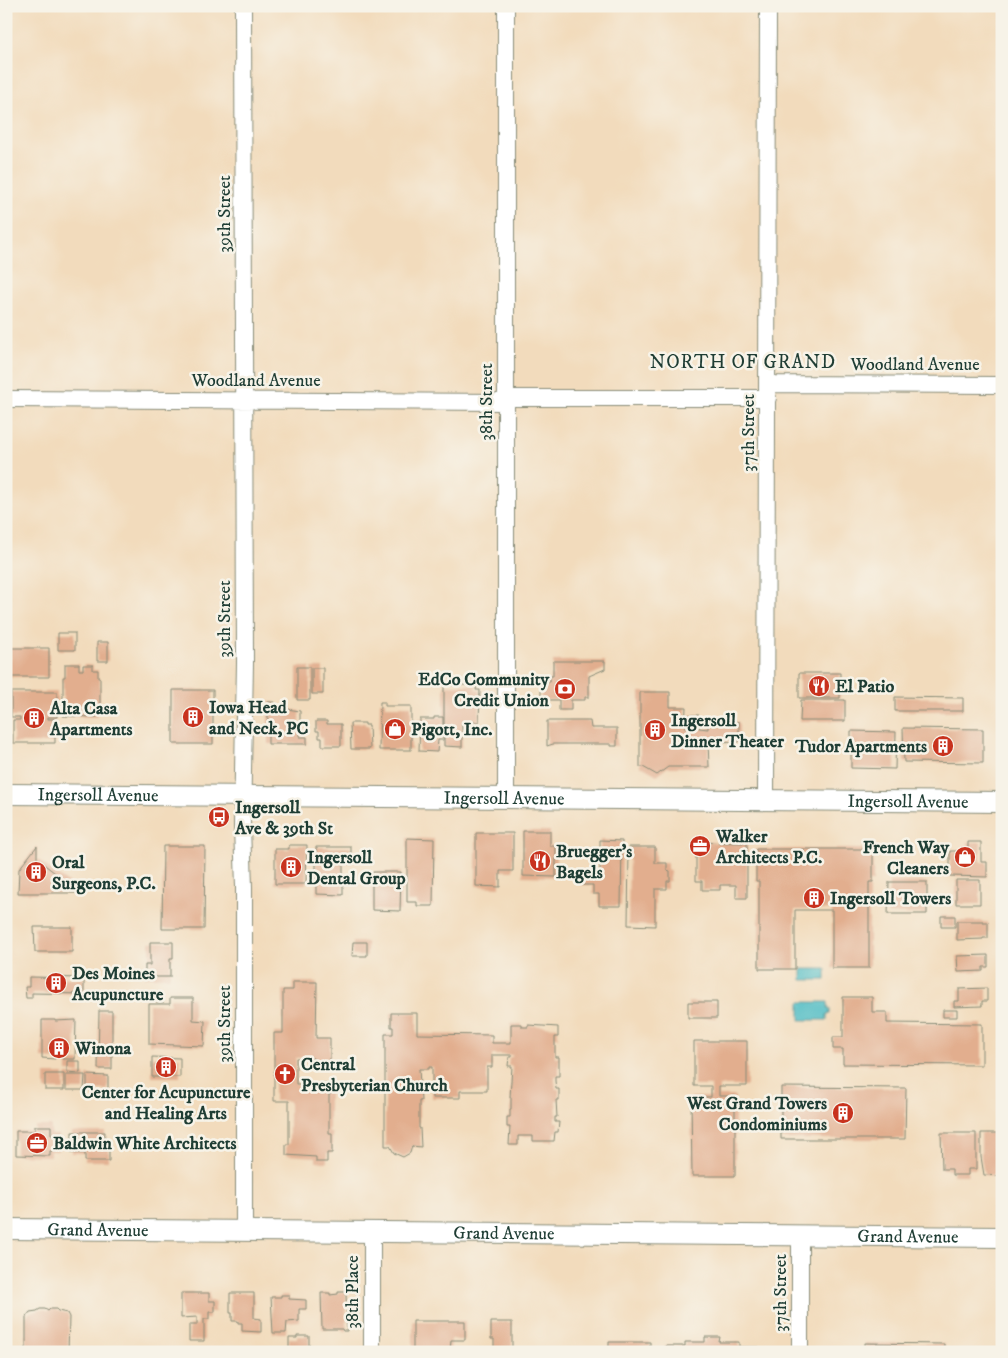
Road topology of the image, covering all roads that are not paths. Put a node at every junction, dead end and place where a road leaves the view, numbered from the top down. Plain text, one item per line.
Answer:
1 (243, 6) edge
2 (506, 6) edge
3 (768, 6) edge
4 (1002, 384) edge
5 (768, 391) junction
6 (6, 399) edge
7 (244, 400) junction
8 (506, 400) junction
9 (6, 794) edge
10 (242, 796) junction
11 (506, 798) junction
12 (766, 800) junction
13 (1002, 802) edge
14 (6, 1229) edge
15 (244, 1232) junction
16 (372, 1233) junction
17 (800, 1235) junction
18 (1002, 1236) edge
19 (372, 1352) edge
20 (800, 1352) edge

1 - 7 street, 39th Street
2 - 8 street, 38th Street
3 - 5 street, 37th Street
4 - 5 street, Woodland Avenue
5 - 8 street, Woodland Avenue
5 - 12 street, 37th Street
6 - 7 street, Woodland Avenue
7 - 8 street, Woodland Avenue
7 - 10 street, 39th Street
8 - 11 street, 38th Street
9 - 10 main road, Ingersoll Avenue
10 - 11 main road, Ingersoll Avenue
10 - 15 street, 39th Street
11 - 12 main road, Ingersoll Avenue
12 - 13 main road, Ingersoll Avenue
14 - 15 main road, Grand Avenue
15 - 16 main road, Grand Avenue
16 - 17 main road, Grand Avenue
16 - 19 street, 38th Place
17 - 18 main road, Grand Avenue
17 - 20 street, 37th Street

